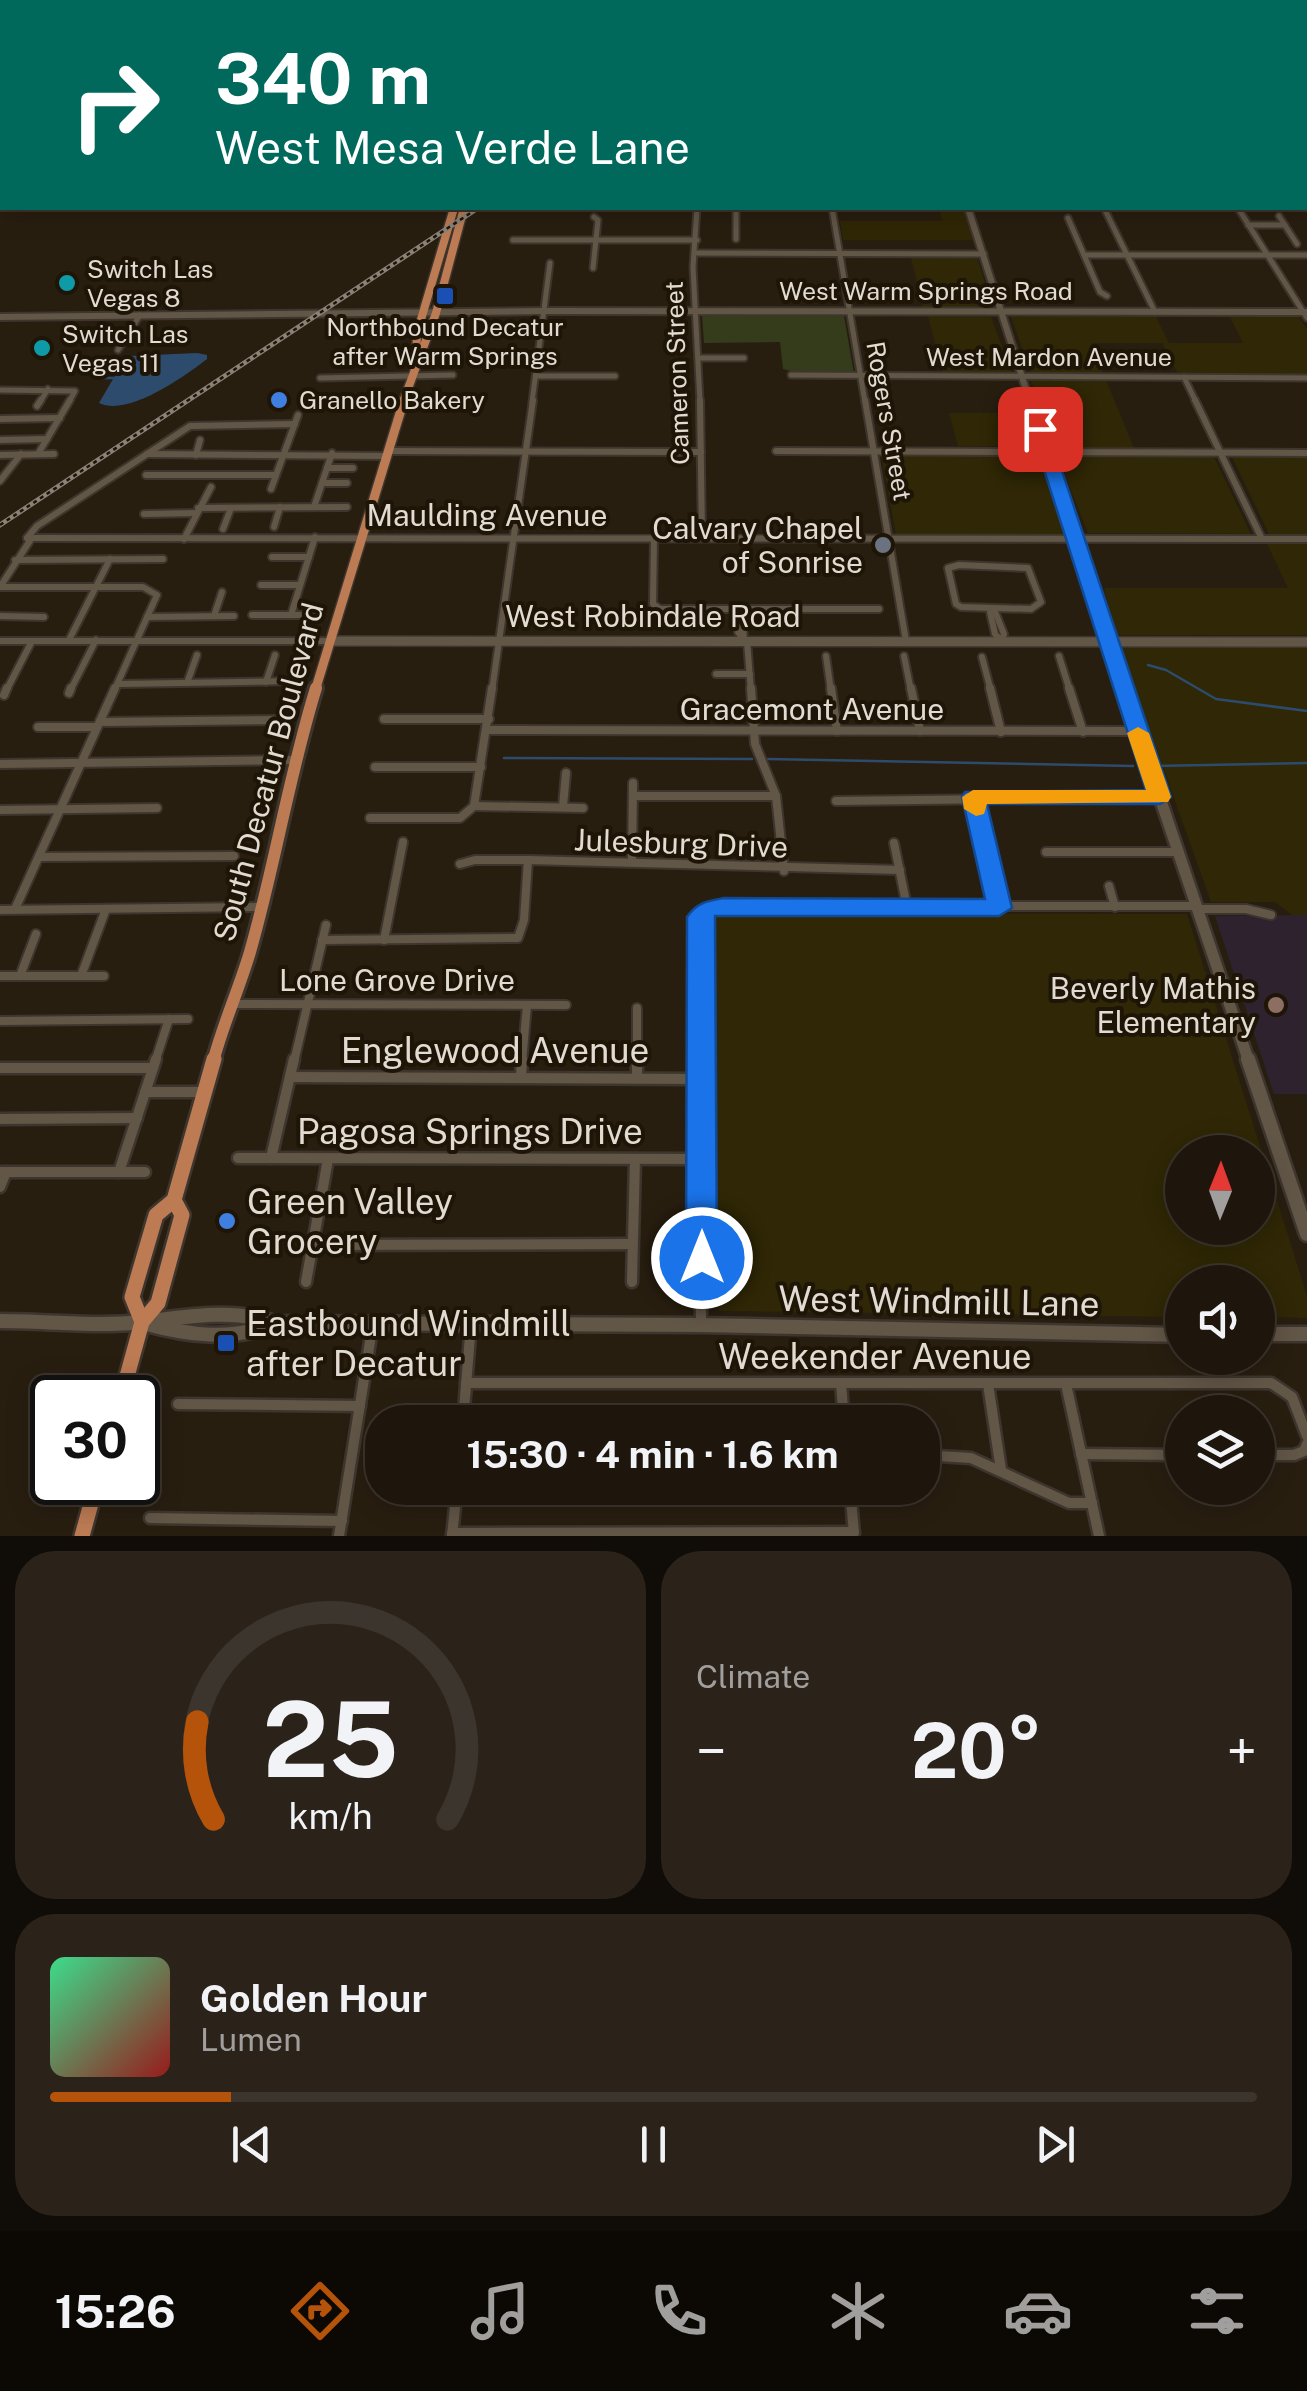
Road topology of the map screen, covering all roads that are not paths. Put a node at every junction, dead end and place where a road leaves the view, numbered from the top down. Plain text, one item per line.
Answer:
1 (453, 210) edge
2 (463, 210) edge
3 (698, 210) edge
4 (736, 210) edge
5 (832, 210) edge
6 (969, 210) edge
7 (1105, 210) edge
8 (1239, 210) edge
9 (1279, 216) dead end
10 (594, 217) dead end
11 (1068, 218) dead end
12 (1248, 225) junction
13 (1281, 225) junction
14 (736, 239) dead end
15 (513, 240) dead end
16 (596, 240) junction
17 (697, 240) junction
18 (1298, 244) dead end
19 (697, 253) junction
20 (840, 254) junction
21 (984, 254) junction
22 (1084, 255) junction
23 (1267, 255) junction
24 (1126, 256) junction
25 (1307, 256) edge
26 (550, 263) dead end
27 (593, 268) dead end
28 (1107, 296) dead end
29 (437, 310) junction
30 (423, 311) junction
31 (545, 311) junction
32 (697, 311) junction
33 (850, 311) junction
34 (1002, 312) junction
35 (1155, 312) junction
36 (1306, 314) edge
37 (140, 315) junction
38 (0, 316) edge
39 (118, 350) dead end
40 (699, 358) junction
41 (744, 358) dead end
42 (416, 359) junction
43 (412, 375) junction
44 (452, 375) dead end
45 (792, 375) dead end
46 (538, 376) junction
47 (615, 376) dead end
48 (861, 377) junction
49 (1022, 377) junction
50 (1184, 377) junction
51 (320, 378) dead end
52 (1307, 378) edge
53 (48, 389) junction
54 (1, 391) edge
55 (37, 406) dead end
56 (60, 418) junction
57 (0, 419) edge
58 (248, 424) junction
59 (47, 439) junction
60 (244, 439) dead end
61 (0, 440) edge
62 (200, 440) dead end
63 (528, 450) junction
64 (776, 451) dead end
65 (701, 452) junction
66 (874, 452) junction
67 (1048, 452) junction
68 (332, 453) junction
69 (388, 453) junction
70 (1221, 453) junction
71 (1307, 453) edge
72 (17, 454) junction
73 (38, 454) junction
74 (54, 454) dead end
75 (146, 454) junction
76 (284, 454) junction
77 (0, 455) edge
78 (196, 455) junction
79 (327, 468) junction
80 (353, 468) dead end
81 (146, 475) dead end
82 (276, 475) junction
83 (2, 478) edge
84 (322, 482) junction
85 (347, 482) dead end
86 (211, 487) dead end
87 (271, 489) dead end
88 (314, 507) junction
89 (347, 507) dead end
90 (231, 508) junction
91 (280, 508) junction
92 (197, 511) junction
93 (144, 514) dead end
94 (274, 527) dead end
95 (222, 529) dead end
96 (315, 537) junction
97 (360, 537) junction
98 (516, 538) junction
99 (654, 538) junction
100 (702, 538) junction
101 (888, 538) junction
102 (29, 539) junction
103 (184, 539) junction
104 (1076, 539) junction
105 (1262, 539) junction
106 (1307, 539) edge
107 (272, 557) dead end
108 (309, 557) junction
109 (110, 559) junction
110 (163, 559) dead end
111 (15, 560) junction
112 (261, 585) dead end
113 (300, 585) junction
114 (96, 586) junction
115 (0, 587) edge
116 (222, 592) dead end
117 (880, 609) dead end
118 (994, 609) junction
119 (742, 610) junction
120 (252, 615) dead end
121 (290, 615) junction
122 (314, 615) dead end
123 (0, 616) edge
124 (214, 616) junction
125 (234, 616) dead end
126 (44, 617) dead end
127 (148, 617) junction
128 (32, 640) junction
129 (69, 640) junction
130 (96, 640) junction
131 (139, 640) junction
132 (331, 640) junction
133 (0, 641) edge
134 (499, 641) junction
135 (745, 641) junction
136 (906, 641) junction
137 (1002, 641) junction
138 (1106, 641) junction
139 (1307, 642) edge
140 (197, 655) dead end
141 (275, 655) dead end
142 (826, 656) dead end
143 (904, 656) dead end
144 (1059, 656) dead end
145 (982, 657) dead end
146 (716, 674) dead end
147 (750, 674) junction
148 (293, 681) dead end
149 (266, 682) junction
150 (186, 683) junction
151 (118, 684) junction
152 (69, 694) dead end
153 (4, 695) dead end
154 (384, 719) dead end
155 (489, 719) junction
156 (279, 720) dead end
157 (98, 724) junction
158 (38, 726) dead end
159 (487, 730) junction
160 (753, 731) junction
161 (837, 731) junction
162 (920, 731) junction
163 (1137, 731) junction
164 (1001, 732) junction
165 (1084, 732) junction
166 (294, 760) junction
167 (0, 764) edge
168 (82, 764) junction
169 (375, 767) dead end
170 (481, 767) junction
171 (566, 773) dead end
172 (633, 782) dead end
173 (634, 796) junction
174 (776, 796) junction
175 (973, 797) junction
176 (1160, 797) junction
177 (836, 800) dead end
178 (474, 806) junction
179 (562, 806) junction
180 (157, 808) dead end
181 (583, 808) dead end
182 (61, 809) junction
183 (0, 810) edge
184 (370, 818) dead end
185 (402, 842) dead end
186 (894, 843) dead end
187 (1046, 852) dead end
188 (1178, 852) junction
189 (234, 856) dead end
190 (40, 857) junction
191 (528, 860) junction
192 (632, 862) junction
193 (460, 864) dead end
194 (900, 870) junction
195 (784, 871) junction
196 (1109, 886) dead end
197 (907, 907) junction
198 (1115, 907) junction
199 (106, 908) junction
200 (260, 908) junction
201 (999, 908) junction
202 (1197, 908) junction
203 (15, 909) junction
204 (0, 910) edge
205 (1272, 915) dead end
206 (326, 925) dead end
207 (36, 934) dead end
208 (322, 940) junction
209 (384, 940) junction
210 (0, 976) edge
211 (20, 976) junction
212 (81, 976) junction
213 (104, 976) dead end
214 (228, 1004) junction
215 (308, 1005) junction
216 (527, 1005) junction
217 (566, 1005) dead end
218 (637, 1008) dead end
219 (169, 1019) junction
220 (188, 1019) dead end
221 (0, 1021) edge
222 (0, 1068) edge
223 (153, 1068) junction
224 (636, 1076) junction
225 (521, 1077) junction
226 (290, 1078) junction
227 (700, 1080) junction
228 (145, 1092) junction
229 (204, 1092) junction
230 (0, 1118) edge
231 (137, 1118) junction
232 (238, 1158) dead end
233 (272, 1158) junction
234 (328, 1159) junction
235 (634, 1159) junction
236 (702, 1159) junction
237 (3, 1172) edge
238 (119, 1172) junction
239 (145, 1172) dead end
240 (0, 1187) edge
241 (174, 1200) junction
242 (1307, 1234) edge
243 (632, 1244) junction
244 (312, 1245) junction
245 (306, 1282) dead end
246 (632, 1282) dead end
247 (0, 1321) edge
248 (142, 1322) junction
249 (373, 1323) junction
250 (471, 1324) junction
251 (702, 1325) junction
252 (1165, 1334) edge
253 (1275, 1334) edge
254 (1307, 1334) edge
255 (127, 1375) edge
256 (466, 1383) junction
257 (841, 1384) junction
258 (988, 1384) junction
259 (1066, 1384) junction
260 (178, 1404) dead end
261 (464, 1405) edge
262 (843, 1405) edge
263 (360, 1406) junction
264 (1307, 1440) edge
265 (1081, 1454) junction
266 (940, 1455) edge
267 (1165, 1455) edge
268 (1275, 1455) edge
269 (1001, 1470) junction
270 (1092, 1503) junction
271 (91, 1505) edge
272 (455, 1505) edge
273 (851, 1505) edge
274 (150, 1518) dead end
275 (342, 1521) junction
276 (452, 1534) edge
277 (854, 1534) edge
278 (82, 1536) edge
279 (339, 1536) edge
280 (1099, 1536) edge

1 - 30 main road, South Decatur Boulevard
2 - 29 main road, South Decatur Boulevard
3 - 17 street, Cameron Street
4 - 14 street
5 - 20 street, Rogers Street
6 - 21 street
7 - 24 street
8 - 12 street
9 - 13 street
10 - 16 street
11 - 22 street
12 - 13 street
12 - 23 street
13 - 18 street
15 - 16 street
16 - 17 street
16 - 27 street
17 - 19 street, Cameron Street
19 - 20 street
19 - 32 street, Cameron Street
20 - 21 street
20 - 33 street, Rogers Street
21 - 34 street
22 - 24 street
22 - 28 street
23 - 24 street
23 - 25 street
23 - 36 street
24 - 35 street
26 - 31 street
29 - 30 street, West Warm Springs Road
29 - 31 street, West Warm Springs Road
29 - 42 main road, South Decatur Boulevard
30 - 37 street, West Warm Springs Road
30 - 38 street, West Warm Springs Road
30 - 42 main road, South Decatur Boulevard
31 - 32 street, West Warm Springs Road
31 - 46 street
32 - 33 street, West Warm Springs Road
32 - 40 street, Cameron Street
33 - 34 street, West Warm Springs Road
33 - 48 street, Rogers Street
34 - 35 street, West Warm Springs Road
34 - 49 street
35 - 36 street, West Warm Springs Road
37 - 38 street, West Warm Springs Road
37 - 39 street
40 - 41 street
40 - 65 street, Cameron Street
42 - 43 main road, South Decatur Boulevard
43 - 44 street
43 - 51 street
43 - 69 main road, South Decatur Boulevard
45 - 48 street, West Mardon Avenue
46 - 47 street
46 - 63 street
48 - 49 street, West Mardon Avenue
48 - 66 street, Rogers Street
49 - 50 street, West Mardon Avenue
49 - 67 street
50 - 52 street, West Mardon Avenue
50 - 70 street
53 - 54 street
53 - 55 street
53 - 56 street
56 - 57 street
56 - 59 street
58 - 60 street
58 - 75 street
58 - 76 street
59 - 61 street
59 - 73 street
62 - 78 street
63 - 65 street
63 - 69 street
63 - 98 street
64 - 66 street
65 - 100 street, Cameron Street
66 - 67 street
66 - 101 street, Rogers Street
67 - 70 street
67 - 104 street
68 - 69 street
68 - 76 street
68 - 79 street
69 - 97 main road, South Decatur Boulevard
70 - 71 street
70 - 105 street
72 - 73 street
72 - 77 street
72 - 83 street
73 - 74 street
75 - 78 street
75 - 102 street
76 - 78 street
76 - 82 street
79 - 80 street
79 - 84 street
81 - 82 street
82 - 87 street
84 - 85 street
84 - 88 street
86 - 92 street
88 - 89 street
88 - 91 street
90 - 91 street
90 - 92 street
90 - 95 street
91 - 94 street
92 - 93 street
92 - 103 street
96 - 97 street, Maulding Avenue
96 - 103 street, Maulding Avenue
96 - 108 street
97 - 98 street, Maulding Avenue
97 - 132 main road, South Decatur Boulevard
98 - 99 street, Maulding Avenue
98 - 134 street
99 - 100 street, Maulding Avenue
99 - 119 street
100 - 101 street, Maulding Avenue
101 - 104 street, Maulding Avenue
101 - 136 street, Rogers Street
102 - 103 street, Maulding Avenue
102 - 111 street
104 - 105 street, Maulding Avenue
104 - 138 street
105 - 106 street, Maulding Avenue
107 - 108 street
108 - 113 street
109 - 110 street
109 - 111 street
109 - 114 street
111 - 115 street
112 - 113 street
113 - 121 street
114 - 115 street
114 - 127 street
114 - 129 street
116 - 124 street
117 - 119 street
118 - 118 street
118 - 137 street
119 - 135 street
120 - 121 street
121 - 122 street
123 - 126 street
124 - 125 street
124 - 127 street
127 - 131 street
128 - 129 street, West Robindale Road
128 - 133 street, West Robindale Road
128 - 153 street
129 - 130 street, West Robindale Road
130 - 131 street, West Robindale Road
130 - 152 street
131 - 132 street, West Robindale Road
131 - 151 street
132 - 134 street, West Robindale Road
132 - 166 main road, South Decatur Boulevard
134 - 135 street, West Robindale Road
134 - 155 street
135 - 136 street, West Robindale Road
135 - 147 street
136 - 137 street, West Robindale Road
137 - 138 street, West Robindale Road
138 - 139 street, West Robindale Road
138 - 163 street
140 - 150 street
141 - 149 street
142 - 161 street
143 - 162 street
144 - 165 street
145 - 164 street
146 - 147 street
147 - 160 street
148 - 149 street
149 - 150 street
150 - 151 street
151 - 157 street
154 - 155 street
155 - 159 street
156 - 157 street
157 - 158 street
157 - 168 street
159 - 160 street, Gracemont Avenue
159 - 170 street
160 - 161 street, Gracemont Avenue
160 - 174 street
161 - 162 street, Gracemont Avenue
162 - 164 street, Gracemont Avenue
163 - 165 street, Gracemont Avenue
163 - 176 street
164 - 165 street, Gracemont Avenue
166 - 168 street
166 - 200 main road, South Decatur Boulevard
167 - 168 street
168 - 182 street
169 - 170 street
170 - 178 street
171 - 179 street
172 - 173 street
173 - 174 street
173 - 192 street
174 - 195 street
175 - 176 street
175 - 177 street
175 - 201 street
176 - 188 street
178 - 179 street
178 - 184 street
179 - 181 street
180 - 182 street
182 - 183 street
182 - 190 street
185 - 209 street
186 - 194 street
187 - 188 street
188 - 202 street
189 - 190 street
190 - 203 street
191 - 192 street, Julesburg Drive
191 - 193 street, Julesburg Drive
191 - 209 street
192 - 195 street, Julesburg Drive
194 - 195 street, Julesburg Drive
194 - 197 street
196 - 198 street
197 - 201 street
197 - 227 street
198 - 201 street
198 - 202 street
199 - 200 street
199 - 203 street
199 - 212 street
200 - 214 main road, South Decatur Boulevard
202 - 205 street
202 - 242 street
203 - 204 street
206 - 208 street
207 - 211 street
208 - 209 street
208 - 215 street
210 - 211 street
211 - 212 street
212 - 213 street
214 - 215 street, Lone Grove Drive
214 - 229 main road, South Decatur Boulevard
215 - 216 street, Lone Grove Drive
215 - 226 street
216 - 217 street, Lone Grove Drive
216 - 225 street
218 - 224 street
219 - 220 street
219 - 221 street
219 - 223 street
222 - 223 street
223 - 228 street
224 - 225 street, Englewood Avenue
224 - 227 street, Englewood Avenue
225 - 226 street, Englewood Avenue
226 - 233 street
227 - 236 street
228 - 229 street
228 - 231 street
229 - 241 main road, South Decatur Boulevard
230 - 231 street
231 - 238 street
232 - 233 street, Pagosa Springs Drive
233 - 234 street, Pagosa Springs Drive
234 - 235 street, Pagosa Springs Drive
234 - 244 street
235 - 236 street, Pagosa Springs Drive
235 - 243 street
236 - 251 street
237 - 238 street
237 - 240 street
238 - 239 street
241 - 248 main road, South Decatur Boulevard
241 - 248 main road, South Decatur Boulevard
243 - 244 street
243 - 246 street
244 - 245 street
247 - 248 street, West Windmill Lane
248 - 249 street, West Windmill Lane
248 - 255 main road, South Decatur Boulevard
249 - 250 street, West Windmill Lane
249 - 263 street
250 - 251 street, West Windmill Lane
250 - 256 street
251 - 252 street, West Windmill Lane
253 - 254 street
256 - 257 street, Weekender Avenue
256 - 261 street
257 - 258 street, Weekender Avenue
257 - 262 street
258 - 259 street, Weekender Avenue
258 - 269 street
259 - 264 street, Weekender Avenue
259 - 265 street
260 - 263 street
263 - 275 street
264 - 268 street
265 - 267 street
265 - 270 street
266 - 269 street
269 - 270 street
270 - 280 street
271 - 278 main road
272 - 276 street
273 - 277 street
274 - 275 street
275 - 279 street
276 - 277 street

